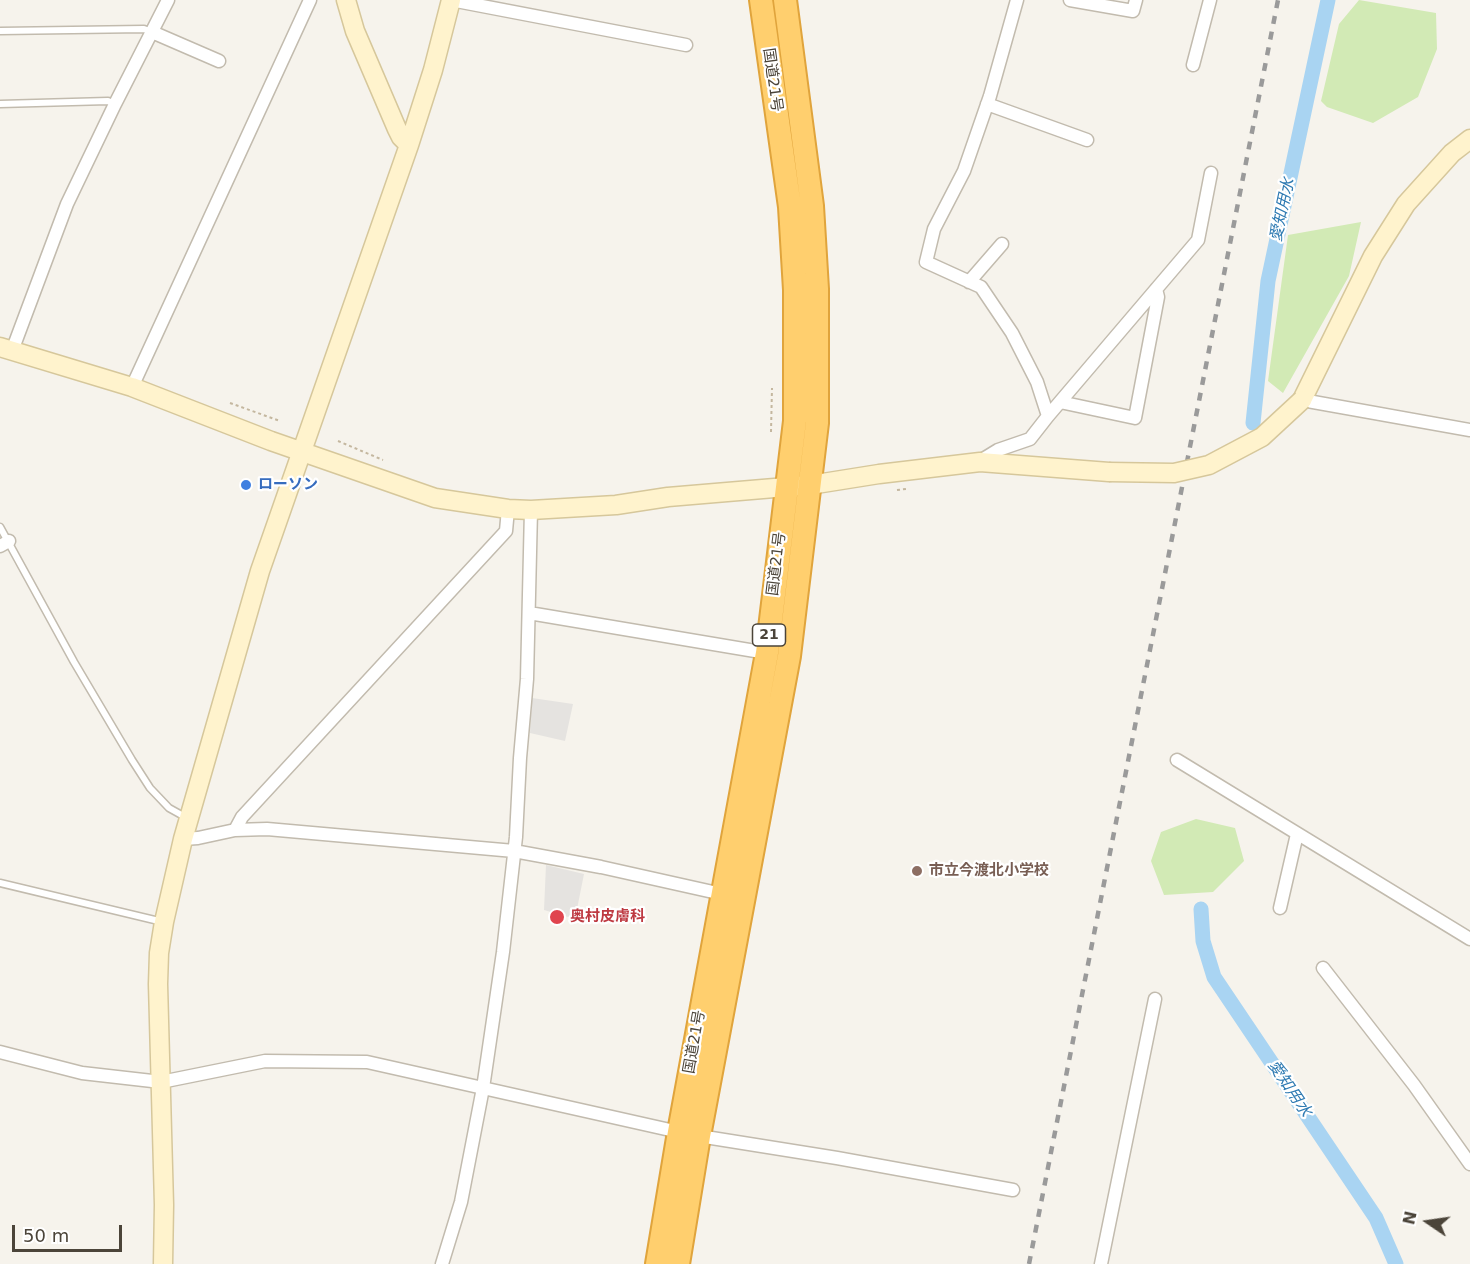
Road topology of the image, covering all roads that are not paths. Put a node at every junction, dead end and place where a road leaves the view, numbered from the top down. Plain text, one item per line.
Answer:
1 (168, 0) edge
2 (310, 0) edge
3 (346, 0) edge
4 (451, 0) edge
5 (760, 0) edge
6 (785, 0) edge
7 (1017, 0) edge
8 (1070, 0) edge
9 (1136, 0) edge
10 (1210, 0) edge
11 (0, 31) edge
12 (152, 33) junction
13 (686, 45) dead end
14 (219, 61) dead end
15 (1193, 65) dead end
16 (0, 104) edge
17 (115, 104) junction
18 (987, 104) junction
19 (1470, 139) edge
20 (1087, 140) dead end
21 (409, 145) junction
22 (1211, 172) dead end
23 (1002, 244) dead end
24 (969, 282) junction
25 (1156, 289) junction
26 (6, 349) edge
27 (132, 387) junction
28 (1302, 400) junction
29 (1060, 402) junction
30 (1048, 416) junction
31 (1470, 430) edge
32 (301, 451) junction
33 (980, 462) junction
34 (810, 485) junction
35 (786, 486) junction
36 (508, 508) junction
37 (531, 510) junction
38 (0, 526) edge
39 (5, 544) edge
40 (529, 613) junction
41 (767, 653) junction
42 (1177, 760) dead end
43 (189, 819) junction
44 (235, 830) junction
45 (1298, 834) junction
46 (183, 839) junction
47 (514, 851) junction
48 (0, 884) edge
49 (722, 894) junction
50 (1280, 908) dead end
51 (164, 922) junction
52 (1470, 939) edge
53 (1323, 968) dead end
54 (1155, 999) dead end
55 (0, 1052) edge
56 (161, 1082) junction
57 (483, 1088) junction
58 (689, 1134) junction
59 (1470, 1164) edge
60 (693, 1180) junction
61 (1013, 1190) dead end
62 (670, 1192) junction
63 (163, 1264) edge
64 (442, 1264) edge
65 (650, 1264) edge
66 (657, 1264) edge
67 (678, 1264) edge
68 (691, 1264) edge
69 (1101, 1264) edge

1 - 12 street
2 - 27 street
3 - 21 street
4 - 13 street
4 - 21 street
5 - 35 highway, 国道21号 / 21
6 - 34 highway, 国道21号 / 21
7 - 18 street
8 - 9 street
10 - 15 street
11 - 12 lane
12 - 14 street
12 - 17 street
16 - 17 lane
17 - 26 street
18 - 20 street
18 - 24 street
19 - 28 street
21 - 32 street
22 - 25 street
23 - 24 street
24 - 30 street
25 - 29 street
25 - 29 street
26 - 27 street
27 - 32 street
28 - 31 street
28 - 33 street, bridge
29 - 30 street
30 - 33 street
32 - 36 street
32 - 43 street
33 - 34 street
34 - 35 street
34 - 58 highway, 国道21号 / 21
35 - 37 street
35 - 41 highway, 国道21号 / 21
36 - 37 street
36 - 44 street
37 - 40 street
38 - 39 lane
39 - 43 lane
40 - 41 street
40 - 47 street
41 - 49 highway, 国道21号 / 21
42 - 45 street
43 - 46 street
44 - 46 street
44 - 47 street
45 - 50 street
45 - 52 street
46 - 51 street
47 - 49 street
47 - 57 street
48 - 51 lane
49 - 58 highway, 国道21号 / 21
51 - 56 street
53 - 59 street
54 - 69 street
55 - 56 street
56 - 57 street
56 - 63 street
57 - 58 street
57 - 64 street
58 - 60 highway, 国道21号 / 21
58 - 61 street
58 - 62 highway, 国道21号 / 21
60 - 67 highway, 国道21号 / 21
60 - 68 highway
62 - 65 highway
62 - 66 highway, 国道21号 / 21

